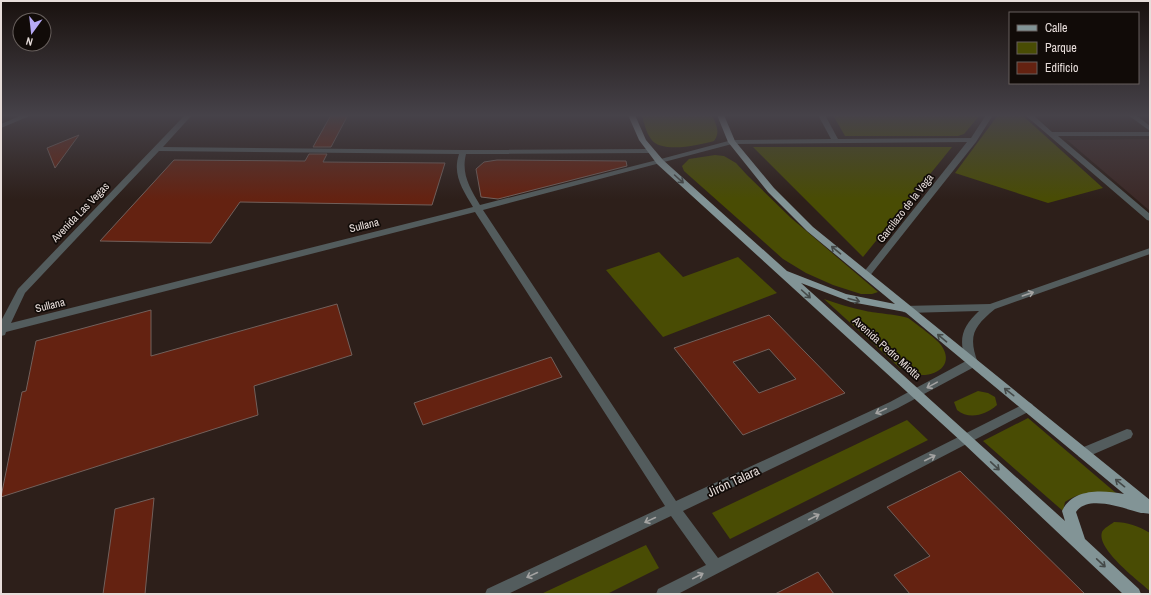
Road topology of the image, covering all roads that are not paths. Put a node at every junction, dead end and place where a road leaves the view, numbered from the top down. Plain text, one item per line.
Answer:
1 (732, 142) edge
2 (163, 143) edge
3 (644, 143) edge
4 (729, 143) edge
5 (971, 143) edge
6 (1061, 143) edge
7 (157, 149) junction
8 (649, 151) junction
9 (463, 152) junction
10 (660, 162) junction
11 (478, 208) junction
12 (1150, 218) edge
13 (1150, 251) edge
14 (779, 270) junction
15 (866, 275) junction
16 (991, 307) junction
17 (907, 309) junction
18 (1, 331) edge
19 (972, 363) junction
20 (917, 394) junction
21 (1028, 407) junction
22 (1127, 434) dead end
23 (967, 439) junction
24 (1083, 453) junction
25 (674, 509) junction
26 (1150, 509) edge
27 (1080, 543) junction
28 (716, 567) junction
29 (492, 594) edge
30 (663, 594) edge
31 (1134, 594) edge

15 -> 1 main road
2 - 7 street, Avenida Las Vegas
3 - 8 main road, Avenida Pedro Miotta
4 - 10 street, Sullana
5 - 15 street, Garcilazo de la Vega
6 - 12 street
7 - 9 street
7 - 18 street, Avenida Las Vegas
8 - 9 street
8 - 10 main road, Avenida Pedro Miotta
9 - 11 street
10 - 11 street, Sullana
10 -> 14 main road, Avenida Pedro Miotta
11 - 18 street, Sullana
11 - 25 street
16 -> 13 street
14 -> 17 main road
14 -> 20 main road, Avenida Pedro Miotta
15 - 17 main road
16 - 17 street
16 - 19 street
19 -> 17 main road
19 -> 20 street, Jirón Talara
21 -> 19 main road
20 - 23 main road, Avenida Pedro Miotta
20 -> 25 street, Jirón Talara
21 - 23 street
21 - 24 main road
22 - 24 street
23 -> 27 main road, Avenida Pedro Miotta
28 -> 23 street
26 -> 24 main road
25 - 28 street
25 -> 29 street, Jirón Talara
26 - 27 main road
27 -> 31 main road, Avenida Pedro Miotta
30 -> 28 street

